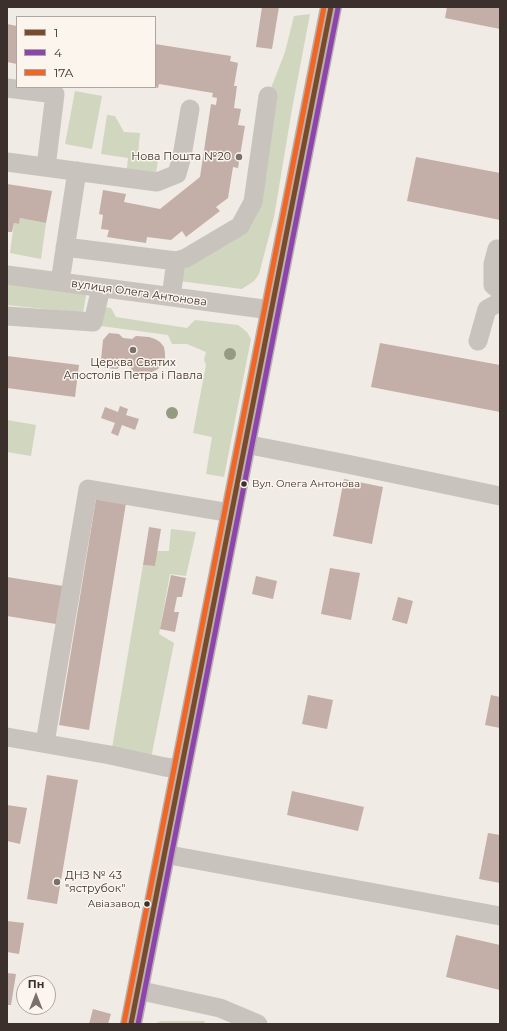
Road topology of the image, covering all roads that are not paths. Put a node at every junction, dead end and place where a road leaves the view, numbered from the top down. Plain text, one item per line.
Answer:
1 (331, 7) edge
2 (7, 88) edge
3 (268, 96) dead end
4 (190, 109) dead end
5 (7, 162) edge
6 (46, 167) junction
7 (77, 171) junction
8 (65, 247) junction
9 (497, 248) dead end
10 (176, 261) junction
11 (7, 275) edge
12 (60, 282) junction
13 (101, 288) junction
14 (500, 291) edge
15 (171, 297) junction
16 (500, 302) edge
17 (271, 310) junction
18 (7, 316) edge
19 (478, 341) dead end
20 (245, 444) junction
21 (500, 496) edge
22 (231, 513) junction
23 (7, 737) edge
24 (45, 744) junction
25 (181, 768) junction
26 (164, 854) junction
27 (500, 916) edge
28 (138, 990) junction
29 (131, 1024) edge
30 (258, 1024) edge

1 - 17 main road
2 - 6 street
3 - 10 street
4 - 7 street
5 - 6 street
6 - 7 street
7 - 8 street
8 - 10 street
8 - 12 street
9 - 14 street
10 - 15 street
11 - 12 street, вулиця Олега Антонова
12 - 13 street, вулиця Олега Антонова
13 - 15 street, вулиця Олега Антонова
13 - 18 street
15 - 17 street, вулиця Олега Антонова
16 - 19 street
17 - 20 main road
20 - 21 street
20 - 22 main road
22 - 24 street
22 - 25 main road
23 - 24 street
24 - 25 street
25 - 26 main road
26 - 27 street
26 - 28 main road
28 - 29 main road
28 - 30 street

